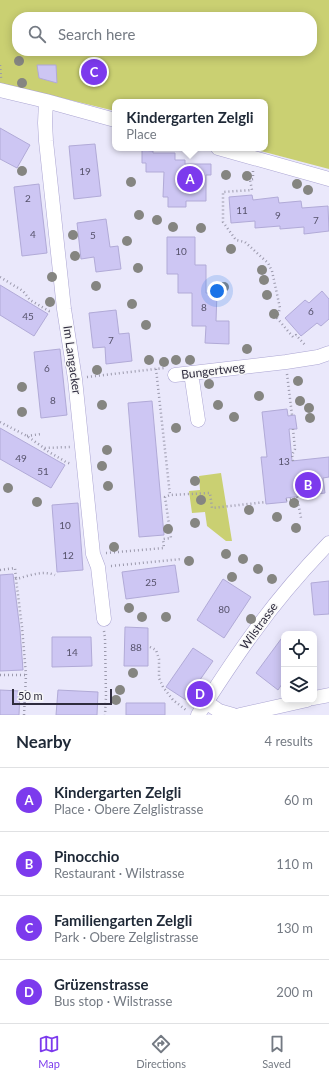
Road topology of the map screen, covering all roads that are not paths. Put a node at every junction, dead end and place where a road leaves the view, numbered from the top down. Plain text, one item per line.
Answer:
1 (1, 86) edge
2 (46, 101) junction
3 (112, 119) edge
4 (229, 151) edge
5 (329, 179) edge
6 (329, 353) edge
7 (191, 373) junction
8 (175, 375) road end
9 (198, 420) dead end
10 (329, 543) edge
11 (104, 619) road end
12 (329, 695) edge
13 (317, 697) edge
14 (206, 702) junction
15 (294, 703) edge
16 (193, 713) edge
17 (233, 715) edge
18 (240, 715) edge

1 - 2 street
2 - 3 street
2 - 11 street, Im Langacker
4 - 5 street
6 - 7 street, Bungertweg
7 - 8 street, Bungertweg
7 - 9 street
10 - 14 street, Wilstrasse
12 - 13 street
14 - 16 street, Wilstrasse
14 - 17 street
15 - 18 street

